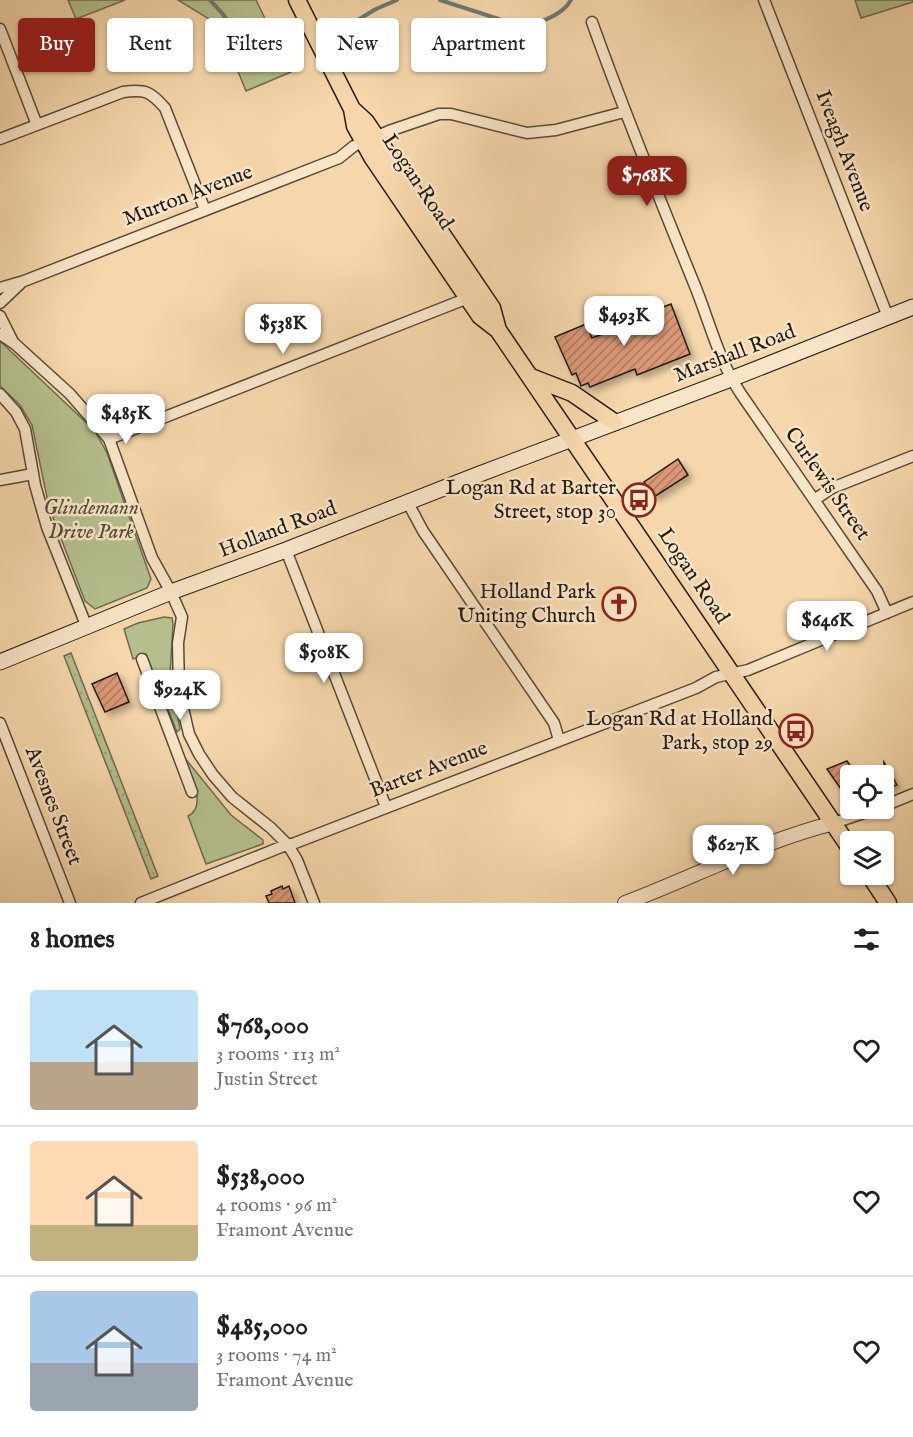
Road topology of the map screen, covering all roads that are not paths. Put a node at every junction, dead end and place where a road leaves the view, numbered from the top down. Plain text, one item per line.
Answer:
1 (297, 0) edge
2 (764, 0) edge
3 (592, 22) dead end
4 (0, 29) edge
5 (624, 112) junction
6 (37, 125) junction
7 (0, 139) edge
8 (369, 140) junction
9 (206, 210) junction
10 (24, 281) junction
11 (0, 288) edge
12 (468, 298) junction
13 (0, 303) edge
14 (913, 307) edge
15 (0, 316) edge
16 (888, 317) junction
17 (498, 330) junction
18 (0, 334) edge
19 (15, 344) junction
20 (531, 377) junction
21 (731, 379) junction
22 (0, 394) edge
23 (614, 422) junction
24 (572, 438) junction
25 (109, 439) junction
26 (913, 456) edge
27 (33, 474) junction
28 (0, 480) edge
29 (814, 500) junction
30 (408, 503) junction
31 (286, 550) junction
32 (171, 592) junction
33 (913, 602) edge
34 (887, 613) junction
35 (86, 625) junction
36 (142, 659) dead end
37 (0, 662) edge
38 (732, 674) junction
39 (0, 723) edge
40 (191, 737) junction
41 (559, 740) junction
42 (174, 745) junction
43 (192, 792) dead end
44 (913, 794) edge
45 (894, 802) edge
46 (386, 807) junction
47 (848, 819) edge
48 (834, 824) junction
49 (840, 833) edge
50 (288, 845) junction
51 (876, 885) edge
52 (70, 903) edge
53 (141, 903) edge
54 (314, 903) edge
55 (625, 903) edge
56 (888, 903) edge

1 - 8 main road, Logan Road
2 - 16 street, Iveagh Avenue
3 - 5 street, Curlewis Street
4 - 6 street
5 - 8 street, Murton Avenue
5 - 21 street, Curlewis Street
6 - 7 street
6 - 9 street
8 - 9 street, Murton Avenue
8 - 12 main road, Logan Road
8 - 17 main road, Logan Road
9 - 10 street, Murton Avenue
10 - 11 street, Murton Avenue
10 - 13 street, Murton Avenue
12 - 17 main road, Logan Road
12 - 25 street
14 - 16 main road, Marshall Road
15 - 19 street
16 - 21 main road, Marshall Road
17 - 20 main road, Logan Road
18 - 19 street
19 - 25 street
20 - 23 main road
20 - 24 main road, Logan Road
21 - 23 main road, Marshall Road
21 - 29 street, Curlewis Street
22 - 27 street
23 - 24 main road, Marshall Road
24 - 30 main road, Holland Road
24 - 38 main road, Logan Road
25 - 32 street
26 - 29 street
27 - 28 street
27 - 35 street
29 - 34 street, Curlewis Street
30 - 31 main road, Holland Road
30 - 41 street
31 - 32 main road, Holland Road
31 - 46 street
32 - 35 main road, Holland Road
32 - 40 street
33 - 34 street, Barter Avenue
34 - 38 street, Barter Avenue
35 - 37 main road, Holland Road
36 - 42 street
38 - 41 street, Barter Avenue
38 - 48 main road, Logan Road
39 - 52 street, Avesnes Street
40 - 42 street
40 - 50 street
41 - 46 street, Barter Avenue
42 - 43 street
44 - 45 street
46 - 50 street, Barter Avenue
47 - 48 street
48 - 49 main road, Logan Road
48 - 55 street
50 - 53 street, Barter Avenue
50 - 54 street
51 - 56 main road

